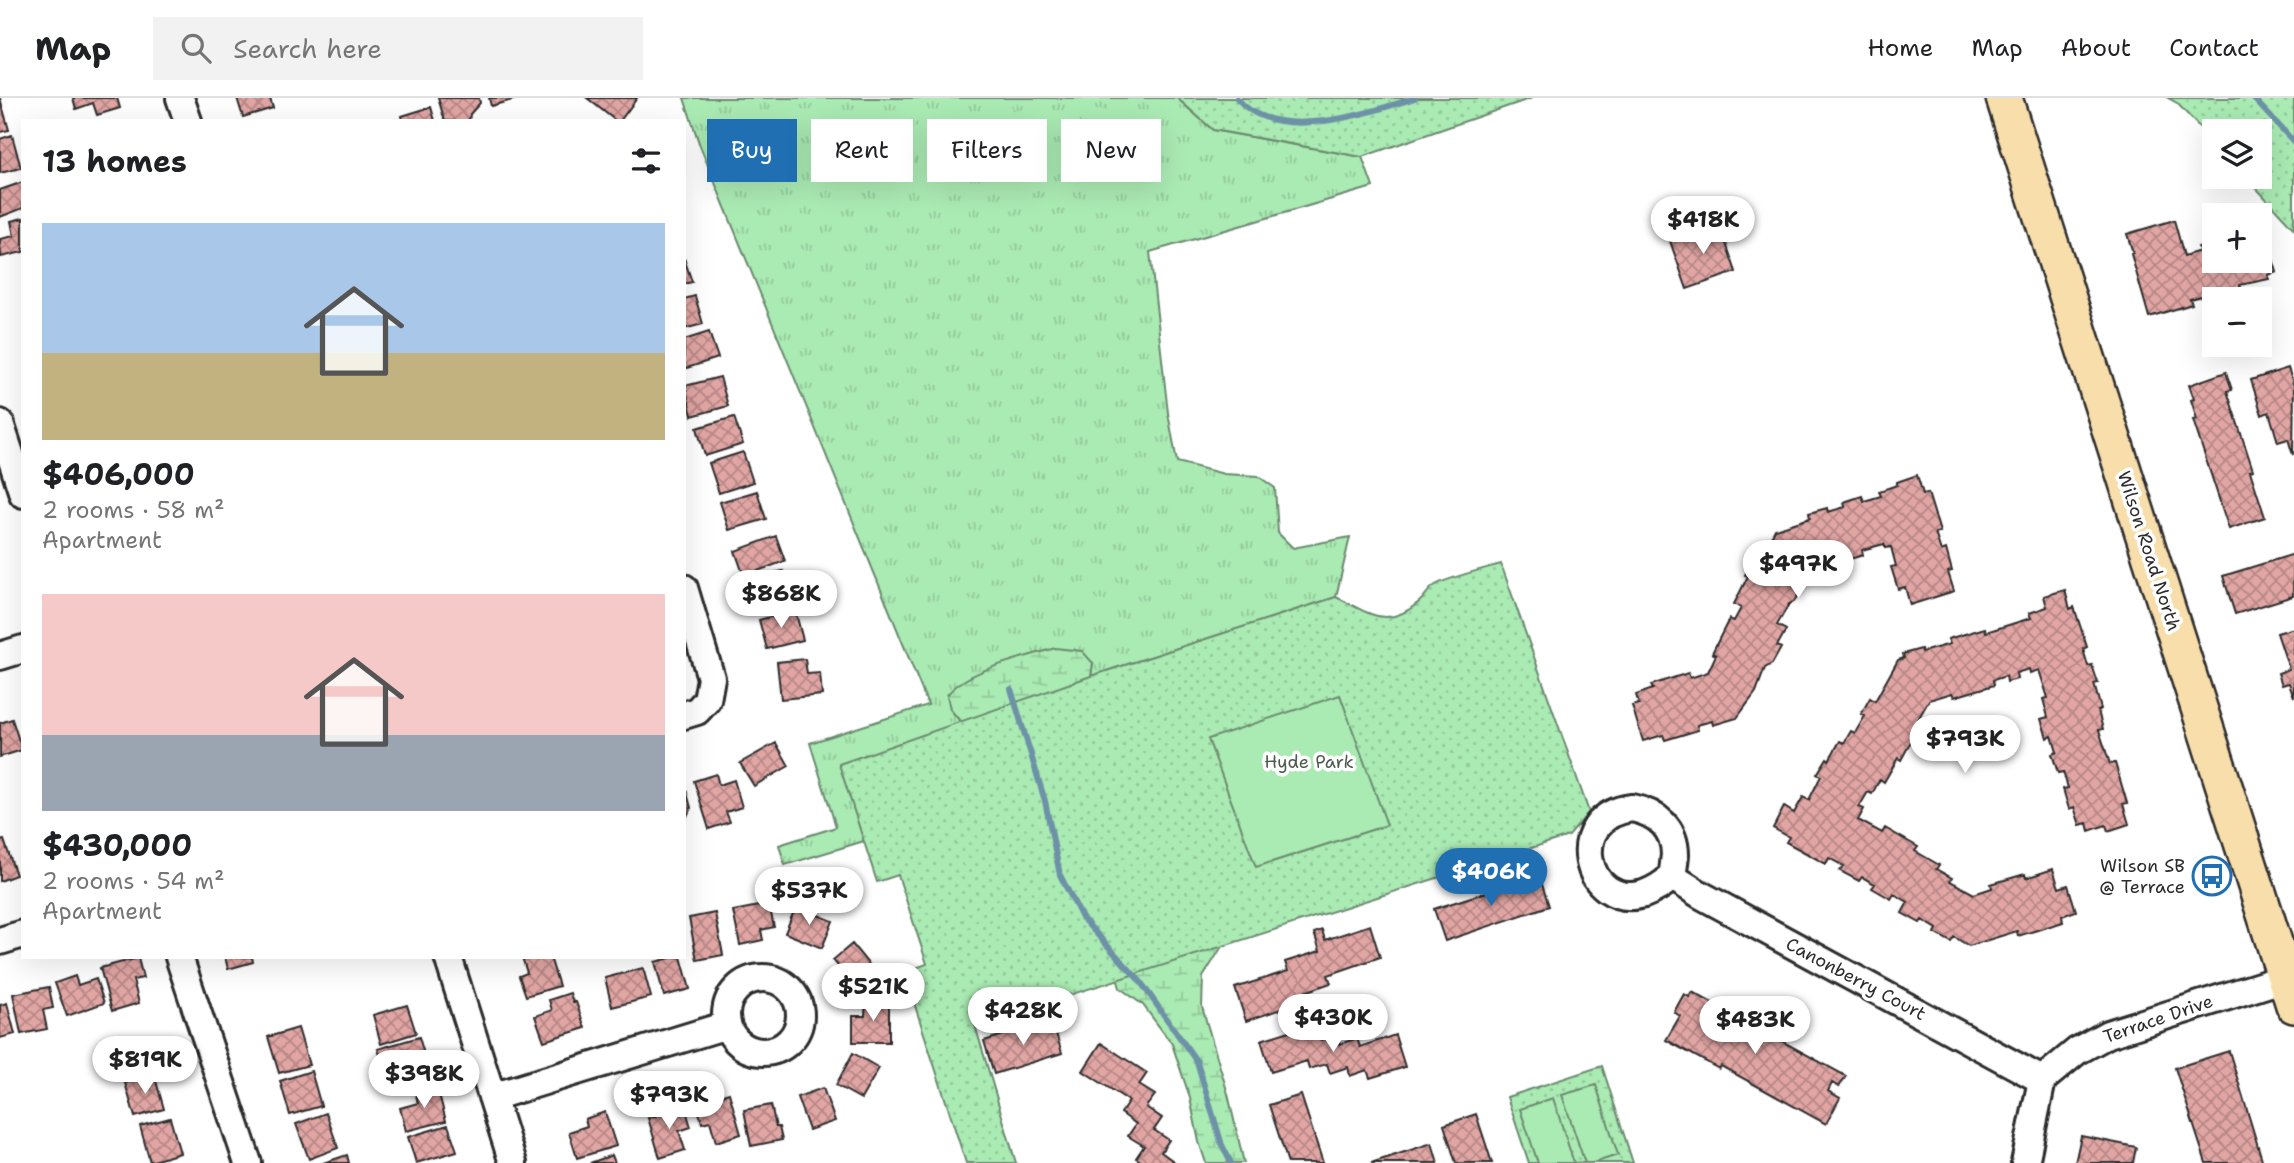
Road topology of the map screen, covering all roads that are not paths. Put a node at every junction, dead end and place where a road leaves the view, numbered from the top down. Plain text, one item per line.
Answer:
1 (180, 98) edge
2 (2004, 98) edge
3 (187, 119) edge
4 (0, 424) edge
5 (21, 488) edge
6 (686, 595) edge
7 (21, 650) edge
8 (0, 656) edge
9 (686, 714) edge
10 (1671, 876) dead end
11 (21, 935) edge
12 (0, 941) edge
13 (180, 959) edge
14 (449, 959) edge
15 (2290, 991) edge
16 (727, 1025) dead end
17 (2042, 1080) junction
18 (492, 1097) junction
19 (248, 1163) edge
20 (513, 1163) edge
21 (2025, 1163) edge

1 - 3 street
2 - 15 main road, Wilson Road North
4 - 5 street
6 - 9 street
7 - 8 street
10 - 17 street, Canonberry Court
11 - 12 street
13 - 19 street
14 - 18 street
15 - 17 street, Terrace Drive
16 - 18 street
17 - 21 street
18 - 20 street

